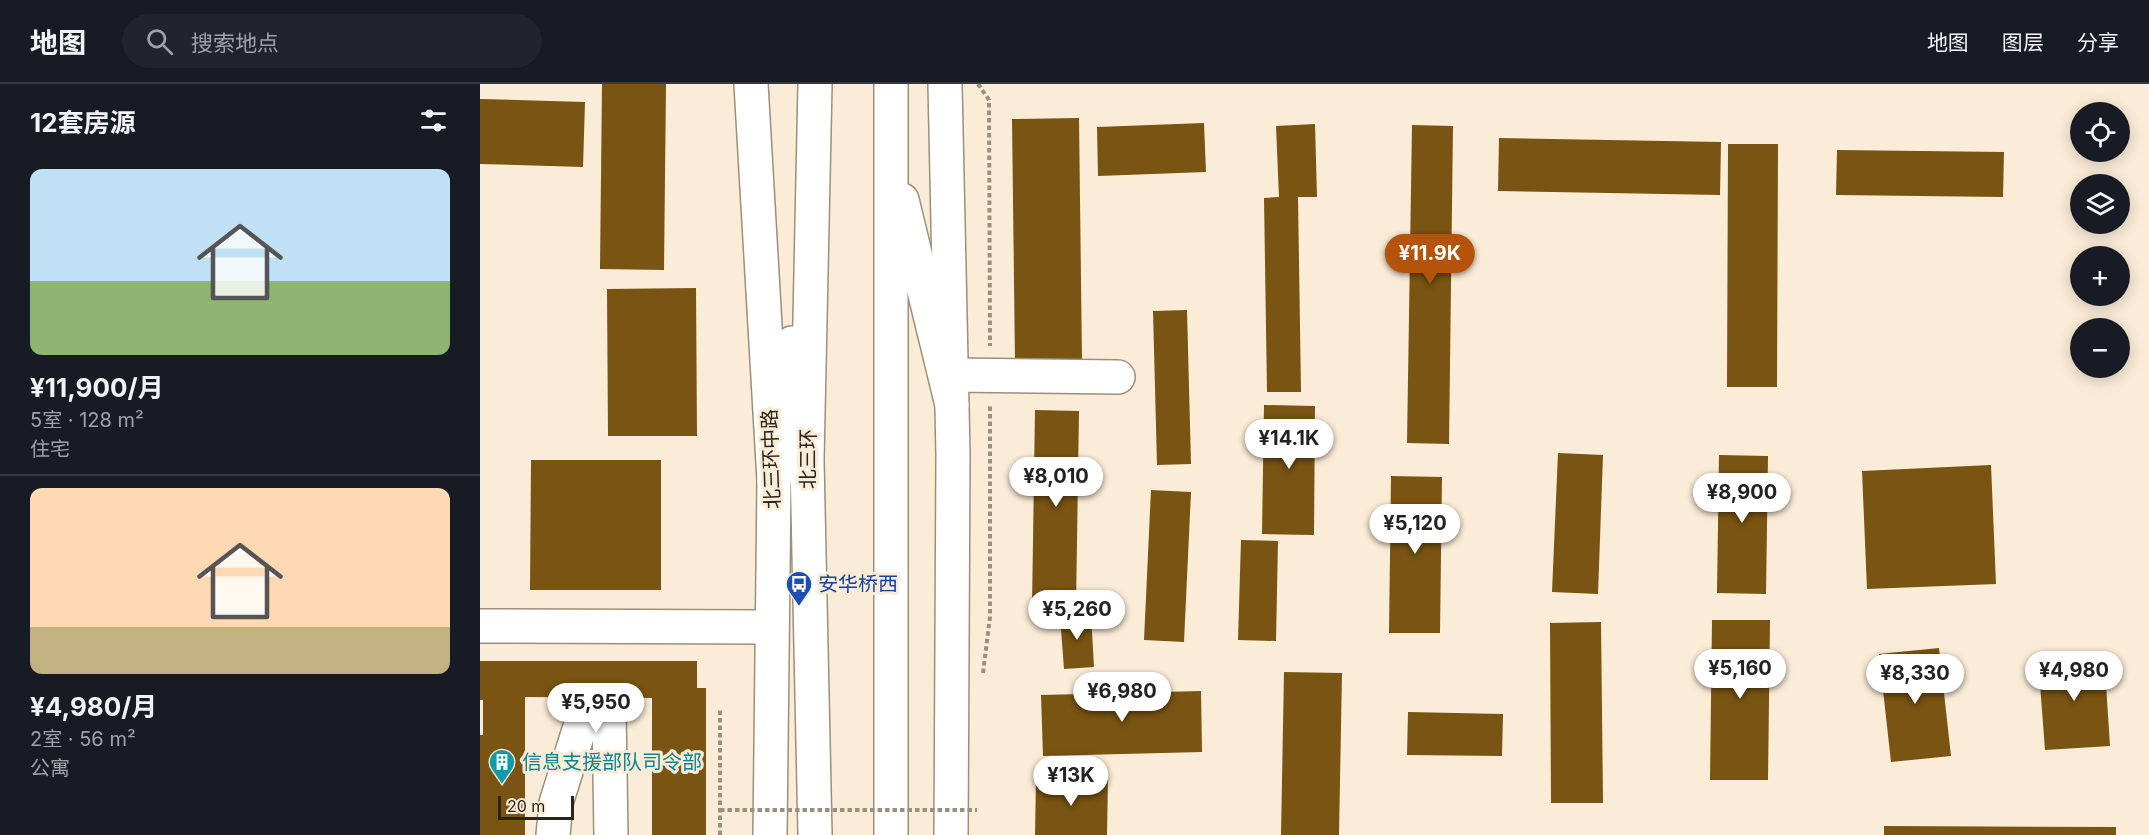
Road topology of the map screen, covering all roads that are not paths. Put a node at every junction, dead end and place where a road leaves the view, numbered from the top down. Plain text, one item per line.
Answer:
1 (751, 84) edge
2 (815, 84) edge
3 (891, 84) edge
4 (945, 84) edge
5 (890, 147) junction
6 (815, 171) junction
7 (1118, 377) dead end
8 (951, 390) junction
9 (774, 481) junction
10 (480, 626) edge
11 (772, 627) junction
12 (553, 835) edge
13 (611, 835) edge
14 (770, 835) edge
15 (815, 835) edge
16 (891, 835) edge
17 (951, 835) edge

1 - 9 main road, 北三环中路
2 - 6 main road, 北三环
3 - 5 main road
4 - 8 main road
5 - 8 main road
5 - 16 main road
6 - 9 main road
6 - 15 main road, 北三环
7 - 8 main road
8 - 17 main road
9 - 11 main road, 北三环中路
10 - 11 main road
11 - 14 main road, 北三环中路
12 - 13 main road

